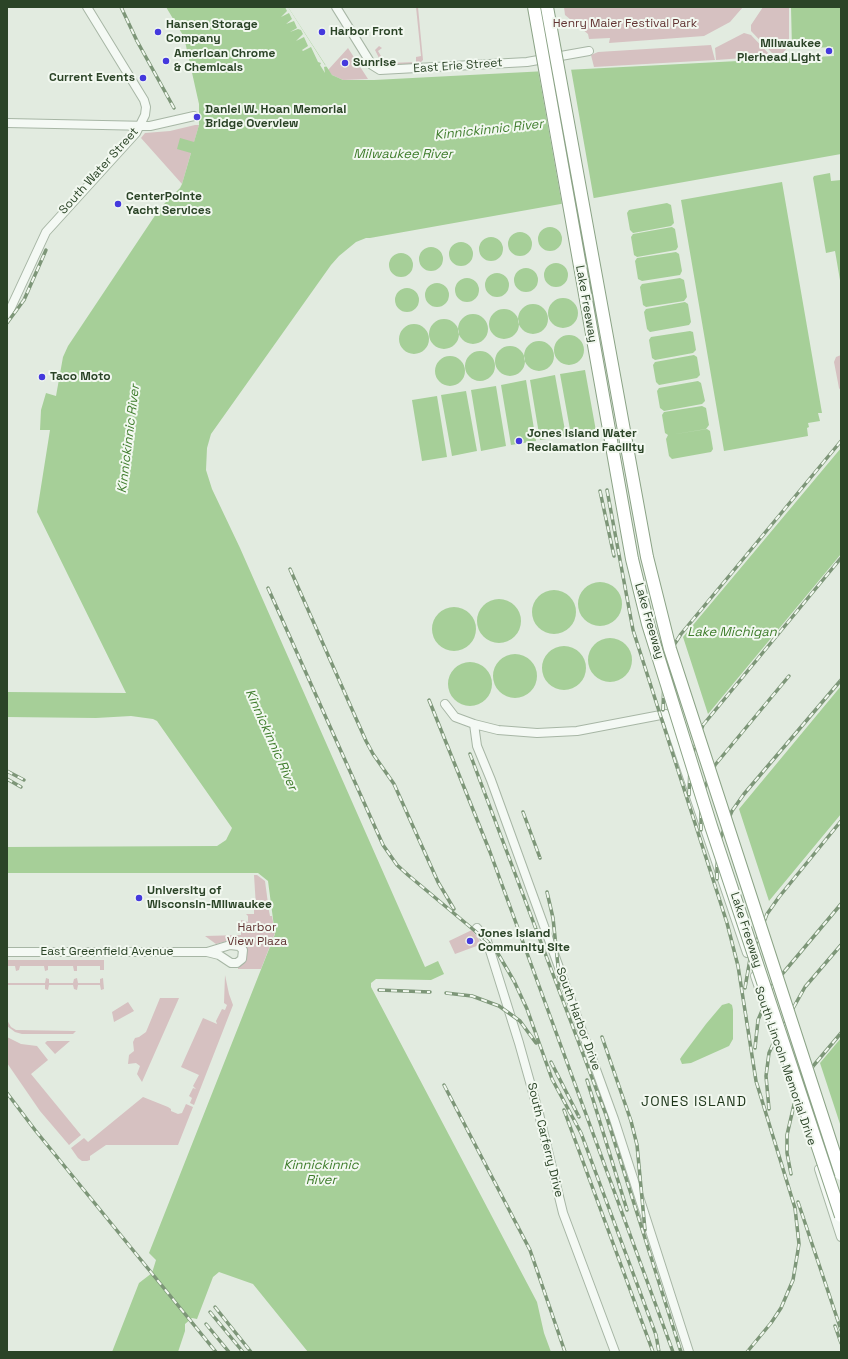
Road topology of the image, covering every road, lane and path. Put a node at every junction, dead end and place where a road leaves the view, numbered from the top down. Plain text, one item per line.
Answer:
1 (87, 7) edge
2 (336, 7) edge
3 (534, 7) edge
4 (547, 7) edge
5 (589, 50) dead end
6 (194, 116) dead end
7 (7, 123) edge
8 (140, 126) junction
9 (7, 316) edge
10 (445, 704) dead end
11 (474, 724) junction
12 (477, 928) dead end
13 (7, 952) edge
14 (207, 952) dead end
15 (841, 1174) edge
16 (841, 1216) edge
17 (841, 1237) edge
18 (615, 1352) edge
19 (689, 1352) edge

1 - 8 street, South Water Street
2 - 5 street, East Erie Street
3 - 16 highway, Lake Freeway, bridge
4 - 15 highway, Lake Freeway, bridge
6 - 8 street
7 - 8 street
8 - 9 street, South Water Street
10 - 11 street
11 - 17 street, South Lincoln Memorial Drive
11 - 19 street, South Harbor Drive
12 - 18 street, South Carferry Drive
13 - 14 street, East Greenfield Avenue

